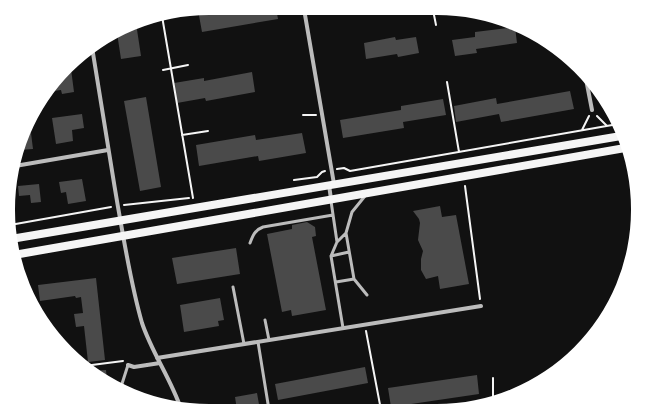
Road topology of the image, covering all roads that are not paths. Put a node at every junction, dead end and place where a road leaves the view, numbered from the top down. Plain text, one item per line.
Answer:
1 (305, 15) edge
2 (93, 54) edge
3 (587, 87) edge
4 (592, 110) road end
5 (617, 137) edge
6 (621, 149) edge
7 (108, 150) junction
8 (21, 165) edge
9 (331, 185) junction
10 (368, 193) junction
11 (331, 199) junction
12 (333, 215) junction
13 (120, 221) junction
14 (346, 233) junction
15 (122, 236) junction
16 (17, 238) edge
17 (337, 242) junction
18 (250, 243) dead end
19 (349, 252) junction
20 (21, 254) edge
21 (331, 256) junction
22 (354, 279) junction
23 (336, 282) junction
24 (234, 286) dead end
25 (367, 295) dead end
26 (481, 306) road end
27 (265, 320) dead end
28 (343, 328) junction
29 (270, 340) junction
30 (258, 342) junction
31 (244, 344) junction
32 (157, 358) junction
33 (160, 363) junction
34 (128, 365) joint
35 (122, 383) edge
36 (178, 401) edge
37 (268, 404) edge

1 - 9 street
2 - 7 street
3 - 4 street
5 - 9 main road
6 - 10 main road
7 - 8 street
7 - 13 street
9 - 11 street
9 - 13 main road
10 - 11 main road
10 - 14 lane
11 - 12 lane
11 - 15 main road
12 - 17 lane
12 - 18 lane
13 - 15 street
13 - 16 main road
14 - 17 lane
14 - 19 lane
15 - 20 main road
15 - 32 street
17 - 21 lane
19 - 21 lane
19 - 22 lane
21 - 23 lane
22 - 23 lane
22 - 25 lane
23 - 28 lane
24 - 31 lane
26 - 28 street
27 - 29 lane
28 - 29 street
29 - 30 street
30 - 31 street
30 - 37 lane
31 - 32 street
32 - 33 street
33 - 34 street
33 - 36 street
34 - 35 lane

